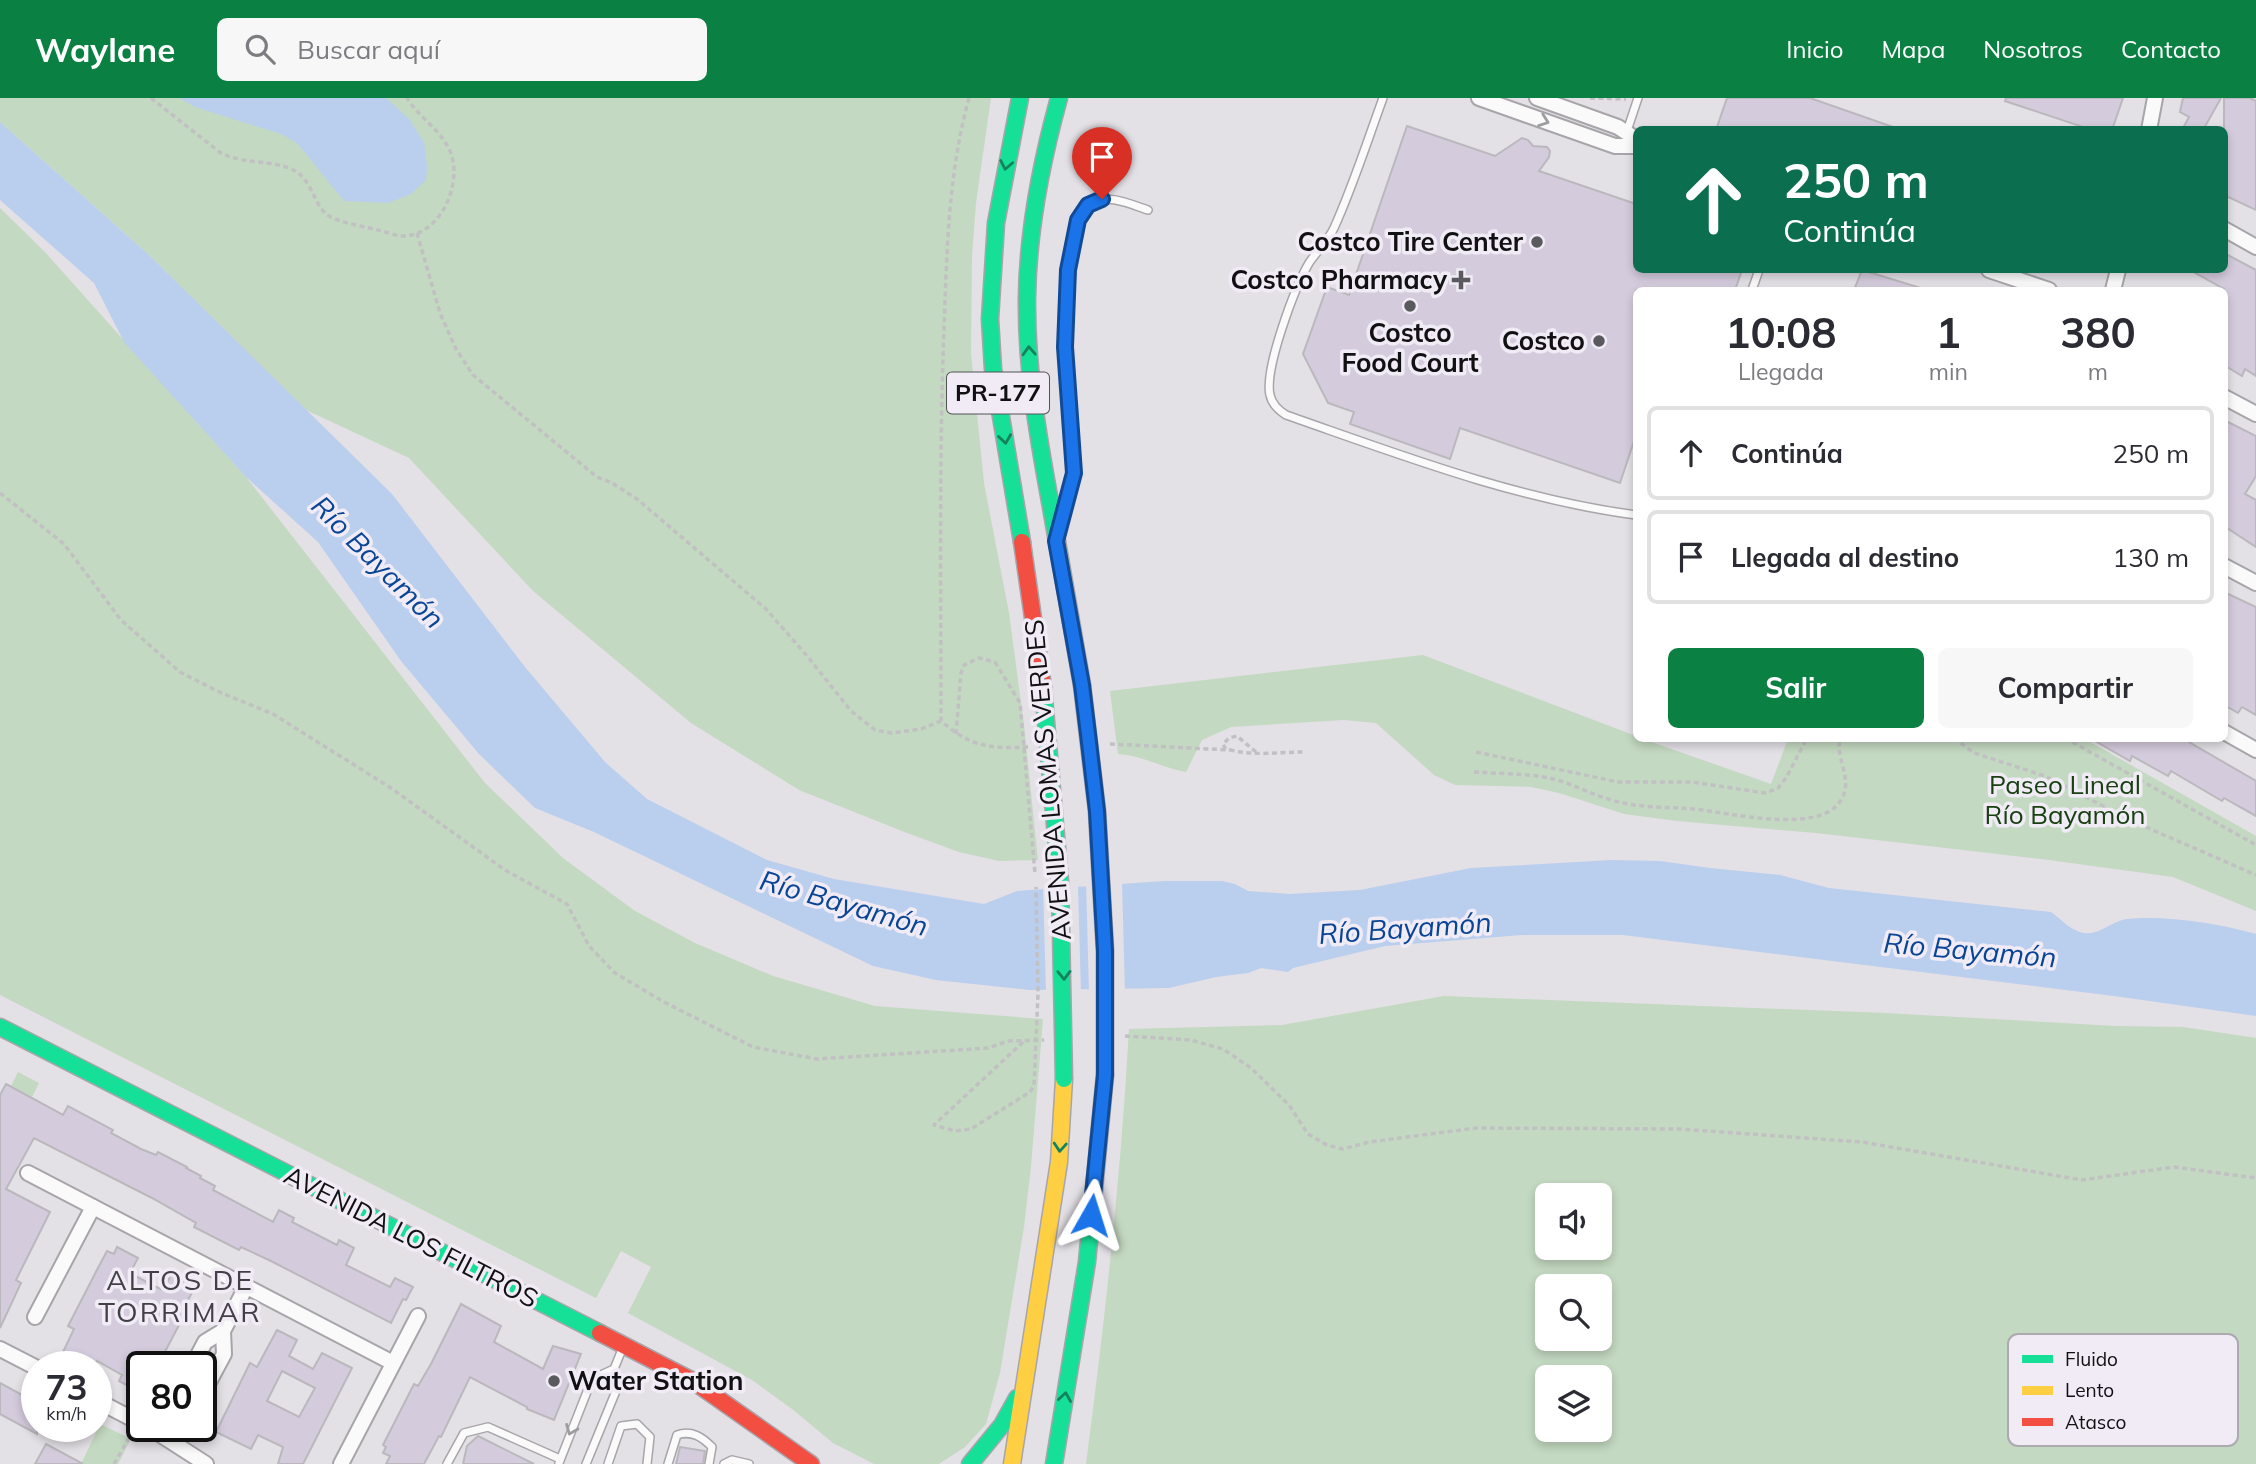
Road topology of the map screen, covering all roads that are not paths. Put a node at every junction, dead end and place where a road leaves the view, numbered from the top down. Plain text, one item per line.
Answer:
1 (1010, 98) edge
2 (1020, 98) edge
3 (1059, 98) edge
4 (1383, 98) edge
5 (1479, 98) edge
6 (1537, 98) edge
7 (2155, 98) edge
8 (1637, 99) edge
9 (1016, 116) junction
10 (2150, 126) edge
11 (1630, 141) edge
12 (1148, 210) dead end
13 (2228, 231) edge
14 (2256, 247) edge
15 (1998, 273) edge
16 (2040, 287) edge
17 (2228, 399) edge
18 (2256, 414) edge
19 (1633, 514) edge
20 (1056, 541) junction
21 (2228, 568) edge
22 (2256, 583) edge
23 (2228, 734) edge
24 (2256, 750) edge
25 (0, 1027) edge
26 (28, 1173) dead end
27 (93, 1207) junction
28 (246, 1287) junction
29 (418, 1316) dead end
30 (35, 1317) dead end
31 (223, 1331) junction
32 (624, 1345) junction
33 (0, 1349) edge
34 (203, 1351) edge
35 (217, 1358) edge
36 (21, 1360) edge
37 (393, 1363) junction
38 (614, 1369) junction
39 (1025, 1384) junction
40 (181, 1442) edge
41 (559, 1462) edge
42 (206, 1464) edge
43 (341, 1464) edge
44 (447, 1464) edge
45 (586, 1464) edge
46 (608, 1464) edge
47 (647, 1464) edge
48 (668, 1464) edge
49 (709, 1464) edge
50 (724, 1464) edge
51 (749, 1464) edge
52 (811, 1464) edge
53 (970, 1464) edge
54 (1012, 1464) edge
55 (1054, 1464) edge

1 - 9 main road
2 - 9 main road, AVENIDA LOMAS VERDES / PR-177
20 -> 3 main road, AVENIDA LOMAS VERDES / PR-177
4 - 19 lane
5 -> 11 street
6 - 11 street
7 - 10 street
8 - 11 lane
9 -> 39 main road, AVENIDA LOMAS VERDES / PR-177, bridge
12 - 20 lane
13 - 14 street
15 - 16 street
17 - 18 street
55 -> 20 main road, AVENIDA LOMAS VERDES / PR-177, bridge
21 - 22 street
23 - 24 street
25 - 32 main road, AVENIDA LOS FILTROS
26 - 27 street
27 - 28 street
27 - 30 street
28 - 31 street
28 - 37 street
29 - 37 street
31 - 34 street
31 - 35 street
32 - 38 lane
32 - 52 main road, AVENIDA LOS FILTROS
33 - 36 street
37 - 43 street
38 -> 41 lane
38 - 45 lane
39 - 53 main road
39 - 54 main road, AVENIDA LOMAS VERDES / PR-177
40 - 42 street
41 - 44 lane
46 - 47 lane
48 - 49 lane
50 - 51 lane

